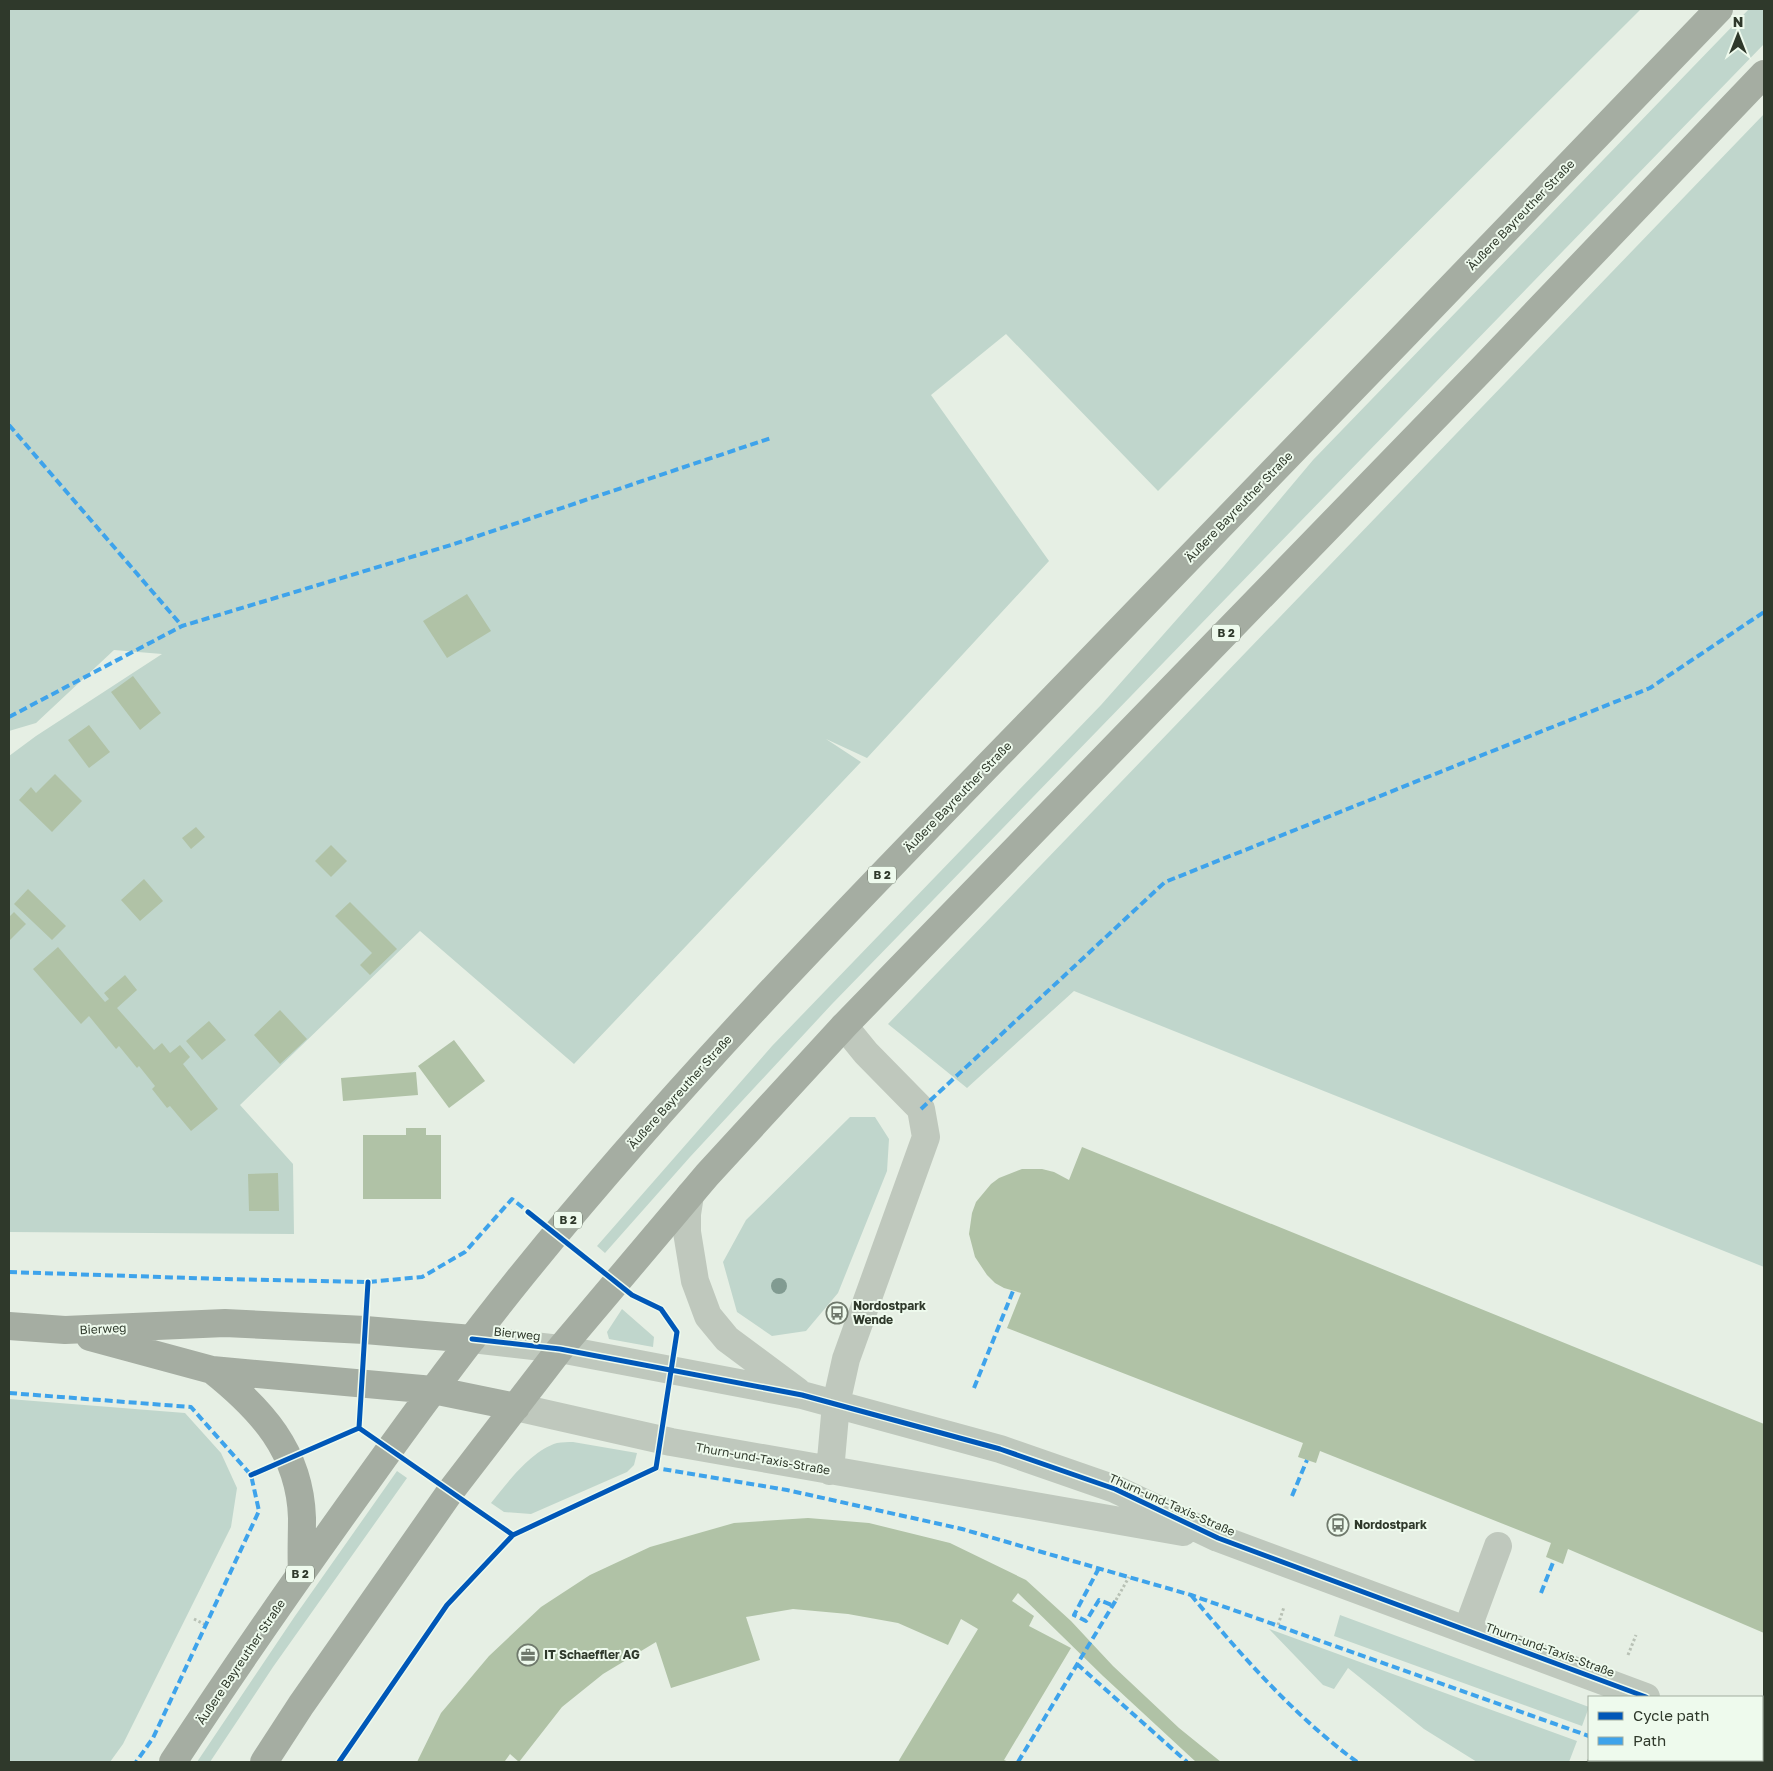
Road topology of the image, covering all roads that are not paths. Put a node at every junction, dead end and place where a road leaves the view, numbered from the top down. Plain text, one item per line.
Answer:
1 (1719, 9) edge
2 (1764, 74) edge
3 (844, 1026) junction
4 (690, 1195) junction
5 (9, 1326) edge
6 (65, 1330) junction
7 (472, 1339) junction
8 (560, 1349) junction
9 (212, 1370) junction
10 (433, 1390) junction
11 (802, 1395) junction
12 (836, 1404) junction
13 (516, 1407) junction
14 (830, 1470) junction
15 (1218, 1538) junction
16 (1498, 1546) dead end
17 (302, 1572) junction
18 (1467, 1630) junction
19 (1643, 1696) edge
20 (173, 1762) edge
21 (264, 1762) edge

1 - 7 main road, Äußere Bayreuther Straße / B 2
2 - 3 main road, B 2
3 - 4 main road, B 2
3 - 12 street
4 - 8 main road, B 2
4 - 11 street
5 - 6 main road, Bierweg
6 - 7 main road, Bierweg
6 - 9 main road, Bierweg
7 - 8 street, Bierweg
7 - 10 main road, Äußere Bayreuther Straße / B 2
8 - 11 street, Thurn-und-Taxis-Straße
8 - 13 main road, B 2
9 - 10 main road, Bierweg
9 - 17 main road
10 - 13 main road, Bierweg
10 - 17 main road, Äußere Bayreuther Straße / B 2
11 - 12 street, Thurn-und-Taxis-Straße
12 - 14 street
12 - 15 street, Thurn-und-Taxis-Straße
13 - 14 street, Thurn-und-Taxis-Straße
13 - 21 main road, B 2
14 - 15 street, Thurn-und-Taxis-Straße
15 - 18 street, Thurn-und-Taxis-Straße
16 - 18 street
17 - 20 main road, Äußere Bayreuther Straße / B 2
18 - 19 street, Thurn-und-Taxis-Straße

